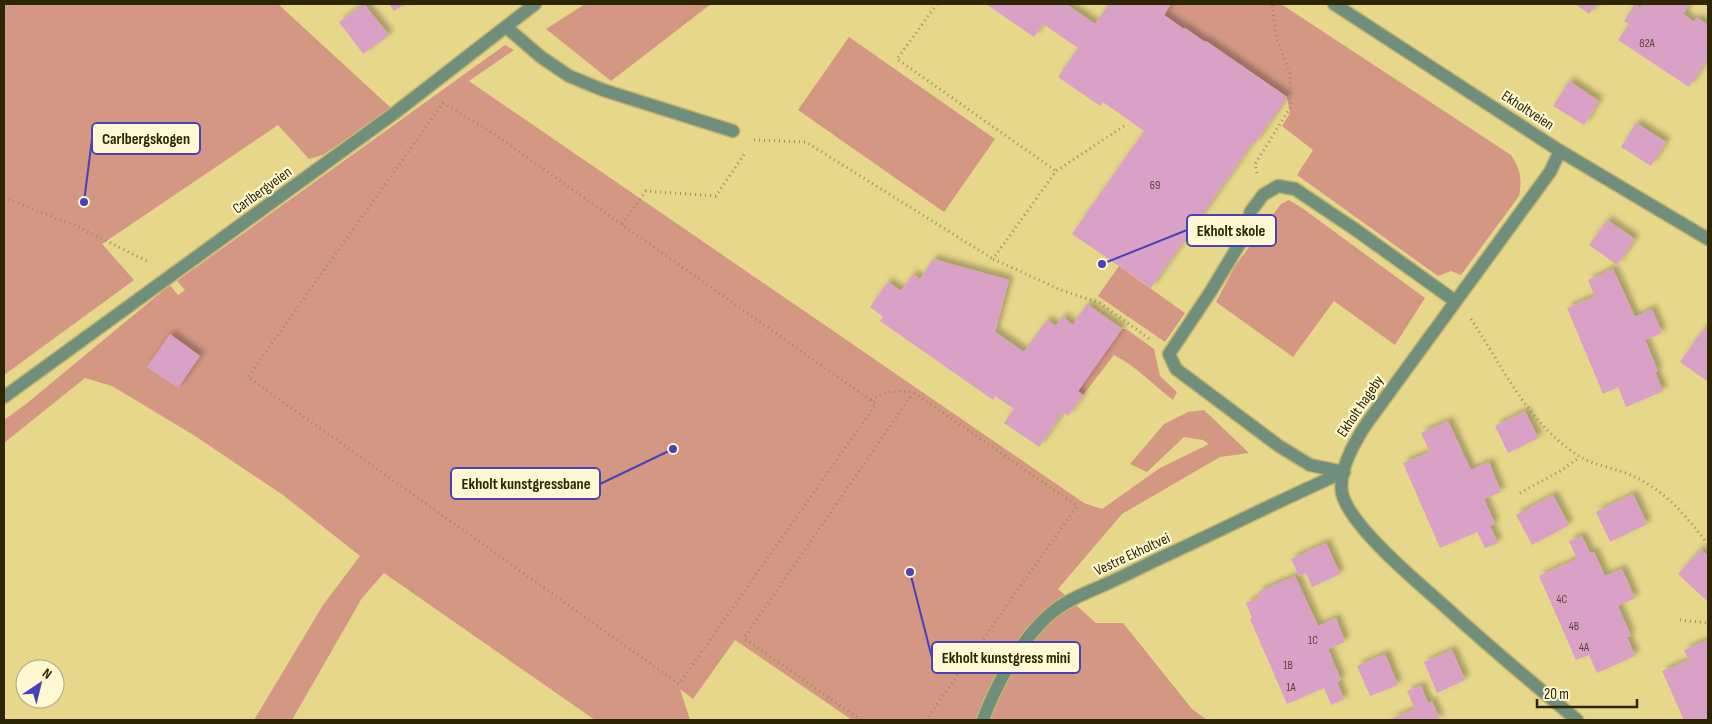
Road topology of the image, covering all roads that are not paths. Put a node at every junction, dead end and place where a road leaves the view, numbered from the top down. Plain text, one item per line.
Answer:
1 (535, 4) edge
2 (1334, 4) edge
3 (506, 27) junction
4 (733, 131) road end
5 (1560, 150) junction
6 (1708, 239) edge
7 (1455, 301) junction
8 (4, 397) edge
9 (1344, 472) junction
10 (982, 720) edge
11 (1576, 720) edge

1 - 3 street, Carlbergveien
2 - 5 street, Ekholtveien
3 - 4 street
3 - 8 street, Carlbergveien
5 - 6 street, Ekholtveien
5 - 7 street, Ekholt hageby
7 - 9 street, Ekholt hageby
7 - 9 street
9 - 10 street, Vestre Ekholtvei
9 - 11 street, Ekholt hageby

